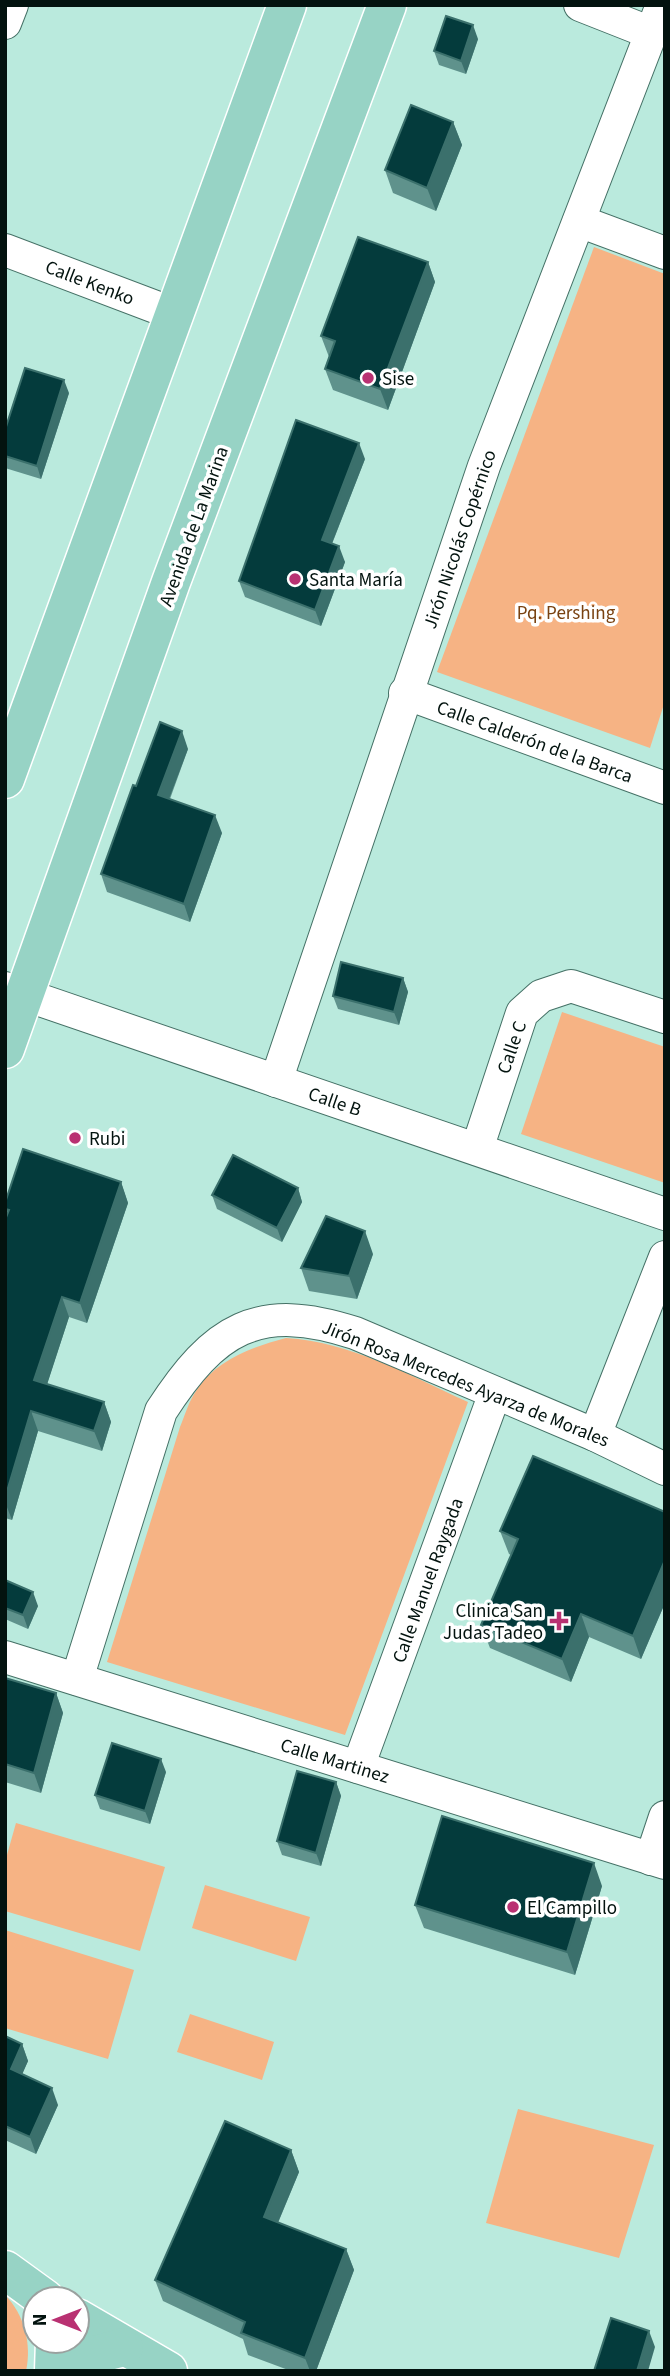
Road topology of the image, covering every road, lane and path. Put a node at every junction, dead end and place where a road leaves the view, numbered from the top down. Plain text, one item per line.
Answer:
1 (12, 5) edge
2 (287, 5) edge
3 (387, 5) edge
4 (580, 5) edge
5 (657, 19) edge
6 (5, 23) edge
7 (579, 221) junction
8 (5, 250) edge
9 (665, 253) edge
10 (174, 314) junction
11 (405, 693) junction
12 (5, 779) edge
13 (665, 788) edge
14 (14, 991) edge
15 (665, 1017) edge
16 (5, 1049) edge
17 (276, 1081) junction
18 (477, 1149) junction
19 (665, 1214) edge
20 (665, 1257) edge
21 (495, 1393) junction
22 (595, 1435) junction
23 (665, 1469) edge
24 (5, 1657) edge
25 (77, 1679) junction
26 (358, 1767) junction
27 (665, 1817) edge
28 (658, 1861) edge
29 (5, 2270) edge
30 (26, 2285) edge
31 (91, 2327) edge
32 (124, 2347) junction
33 (78, 2371) edge
34 (168, 2371) edge

1 - 6 street
2 - 10 main road
3 - 14 main road, Avenida de La Marina
4 - 5 street
5 - 7 street, Jirón Nicolás Copérnico
7 - 9 street
7 - 11 street, Jirón Nicolás Copérnico
8 - 10 street, Calle Kenko
10 - 12 main road
11 - 13 street, Calle Calderón de la Barca
11 - 17 street, Jirón Nicolás Copérnico
14 - 16 main road, Avenida de La Marina
14 - 17 street, Calle B
15 - 18 street, Calle C
17 - 18 street, Calle B
18 - 19 street, Calle B
20 - 22 street
21 - 22 street, Jirón Rosa Mercedes Ayarza de Morales
21 - 25 street, Jirón Rosa Mercedes Ayarza de Morales
21 - 26 street, Calle Manuel Raygada
22 - 23 street, Jirón Rosa Mercedes Ayarza de Morales
24 - 25 street, Calle Martinez
25 - 26 street, Calle Martinez
26 - 28 street, Calle Martinez
27 - 28 street
29 - 30 main road
31 - 32 main road
32 - 33 main road
32 - 34 main road

